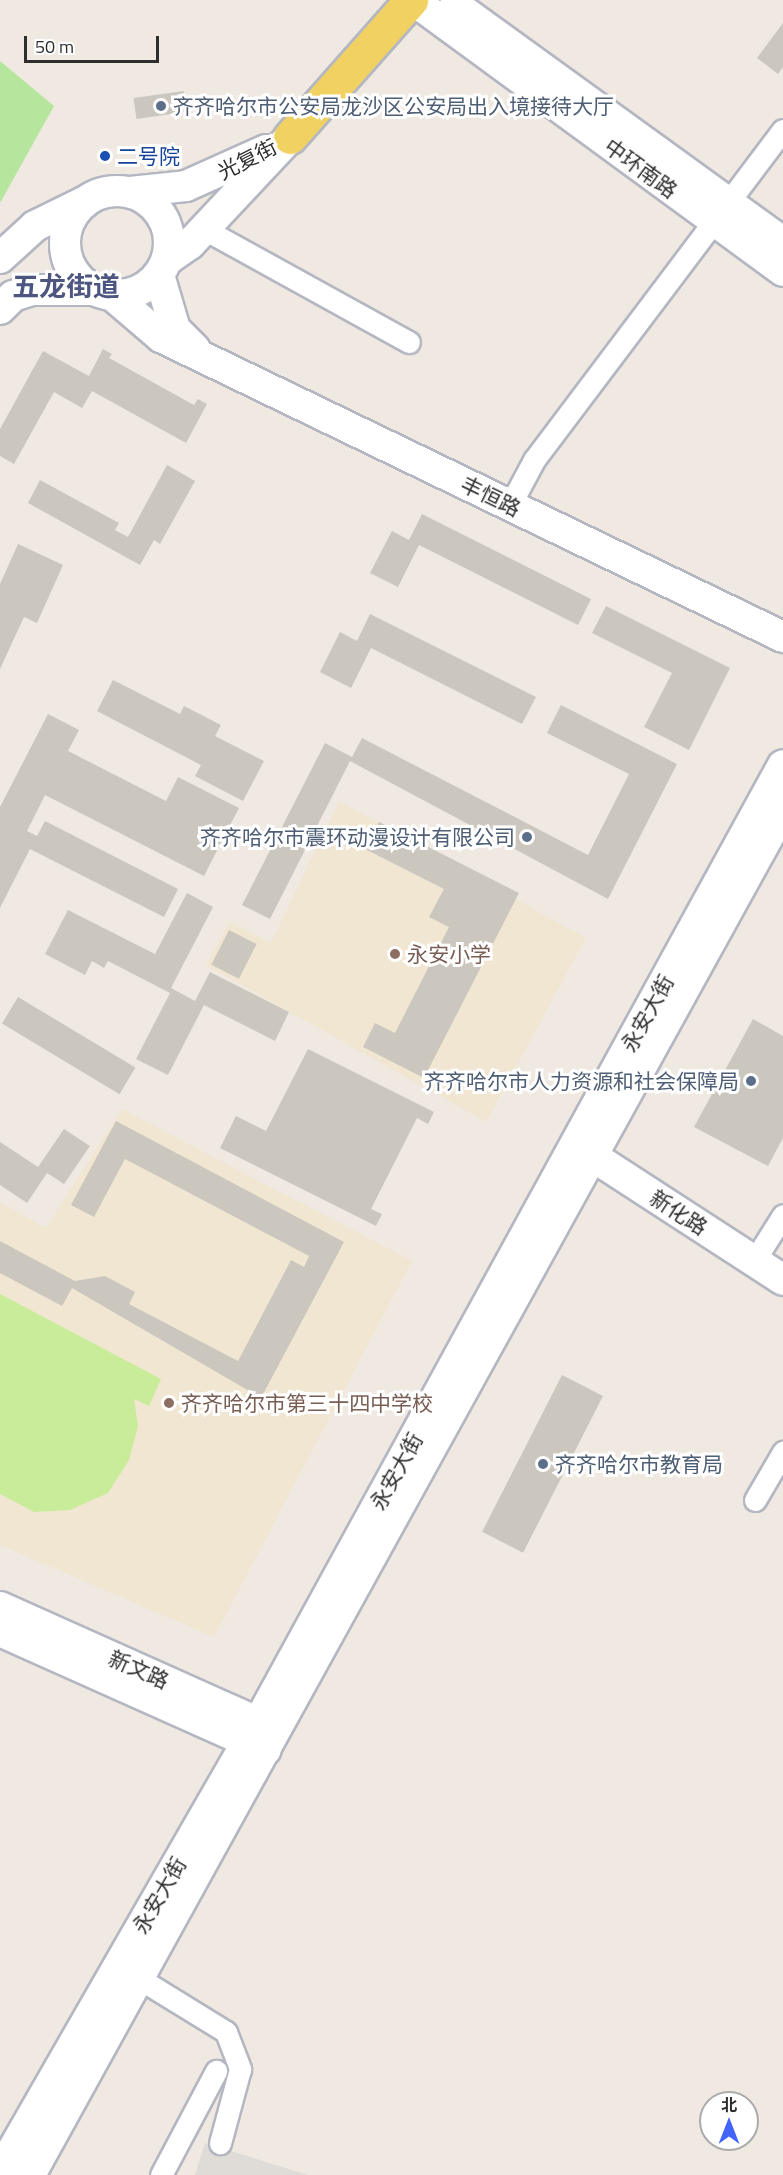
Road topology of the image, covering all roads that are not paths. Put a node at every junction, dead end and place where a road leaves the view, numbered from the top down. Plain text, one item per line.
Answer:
1 (412, 0) edge
2 (448, 0) edge
3 (783, 130) edge
4 (290, 136) junction
5 (130, 192) junction
6 (84, 202) junction
7 (721, 213) junction
8 (204, 229) junction
9 (783, 242) edge
10 (0, 258) edge
11 (163, 267) junction
12 (783, 270) edge
13 (104, 292) junction
14 (0, 309) edge
15 (409, 342) dead end
16 (200, 353) junction
17 (510, 505) junction
18 (783, 637) edge
19 (783, 765) edge
20 (783, 810) edge
21 (584, 1150) junction
22 (783, 1215) edge
23 (754, 1261) junction
24 (783, 1280) edge
25 (783, 1452) edge
26 (755, 1500) dead end
27 (0, 1607) edge
28 (0, 1631) edge
29 (262, 1737) junction
30 (140, 1979) junction
31 (216, 2071) dead end
32 (220, 2143) dead end
33 (0, 2172) edge
34 (30, 2175) edge
35 (161, 2175) edge

1 - 4 main road, 光复街
1 - 7 main road, 中环南路
2 - 7 main road, 中环南路
3 - 7 street
4 - 5 main road, 光复街
4 - 8 main road
5 - 6 main road
5 - 11 main road
6 - 10 main road
6 - 13 main road
7 - 9 main road, 中环南路
7 - 12 main road, 中环南路
7 - 17 street
8 - 11 main road
8 - 15 street
11 - 13 main road
11 - 16 main road
13 - 14 main road
13 - 16 main road
16 - 17 main road, 丰恒路
17 - 18 main road, 丰恒路
19 - 21 main road, 永安大街
20 - 21 main road, 永安大街
21 - 23 main road, 新化路
21 - 29 main road, 永安大街
22 - 23 street
23 - 24 main road, 新化路
25 - 26 street
27 - 29 main road, 新文路
28 - 29 main road, 新文路
29 - 30 main road, 永安大街
29 - 33 main road, 永安大街
30 - 32 street
30 - 34 main road, 永安大街
31 - 35 street

